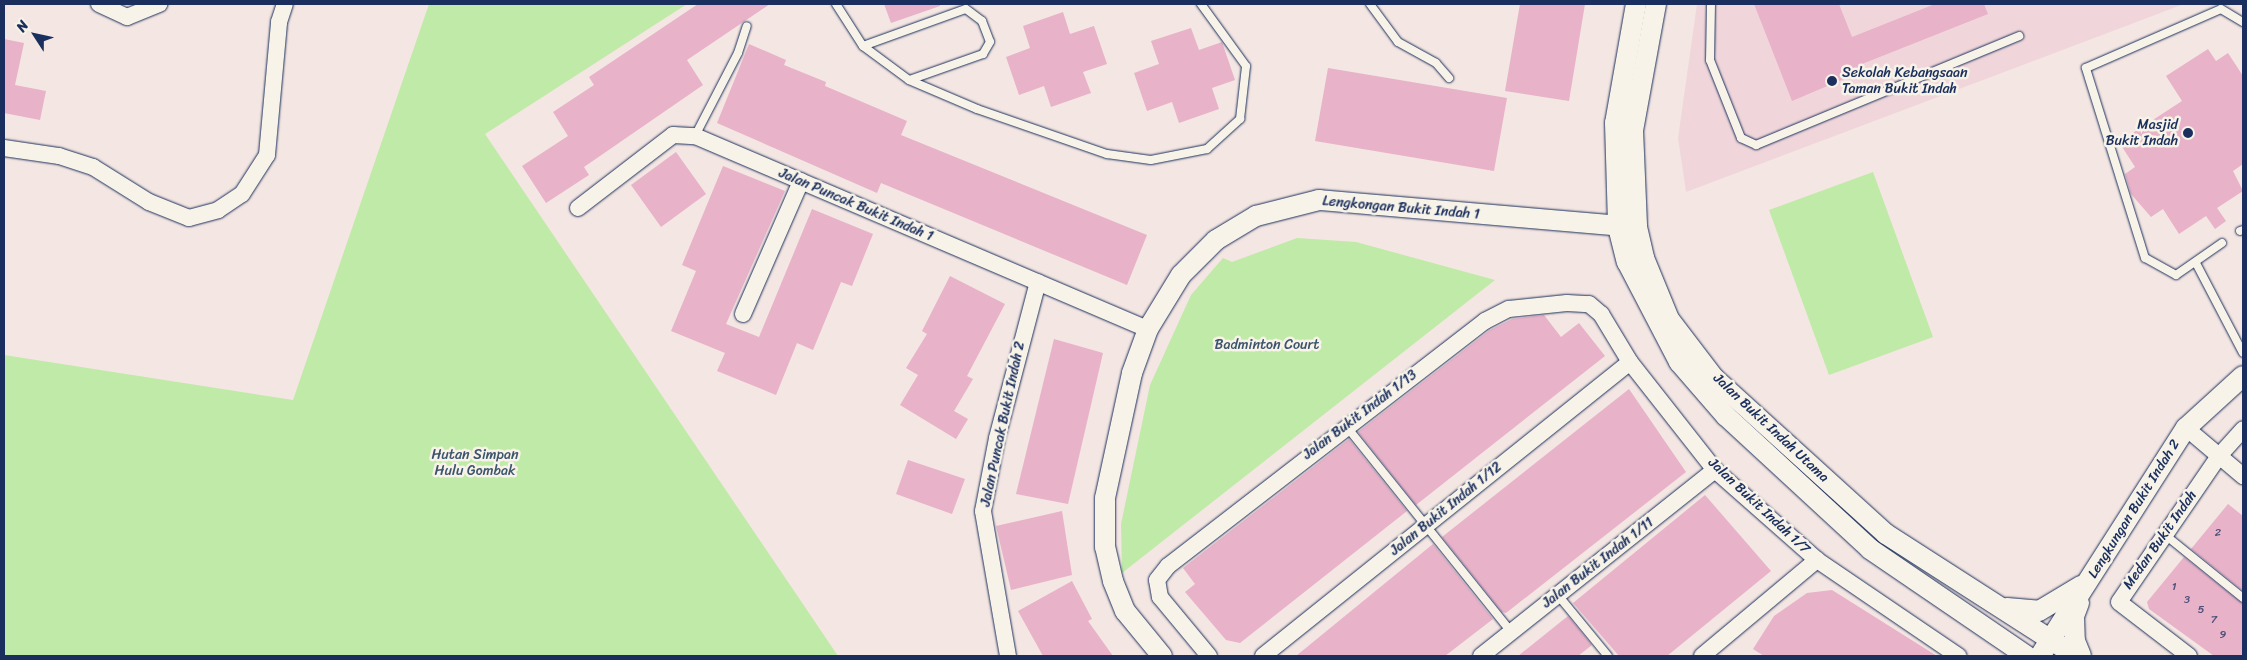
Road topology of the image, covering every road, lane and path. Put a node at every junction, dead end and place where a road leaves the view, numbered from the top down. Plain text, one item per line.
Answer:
1 (99, 4) edge
2 (160, 4) edge
3 (286, 4) edge
4 (836, 4) edge
5 (1201, 4) edge
6 (1370, 4) edge
7 (1636, 4) edge
8 (1656, 4) edge
9 (1711, 4) edge
10 (2243, 22) edge
11 (747, 26) dead end
12 (2019, 36) dead end
13 (863, 46) junction
14 (1449, 78) dead end
15 (909, 80) junction
16 (695, 136) junction
17 (4, 148) edge
18 (802, 181) junction
19 (578, 208) dead end
20 (1628, 227) junction
21 (2222, 243) dead end
22 (2196, 265) junction
23 (1038, 282) junction
24 (743, 314) dead end
25 (1601, 314) joint
26 (1148, 329) junction
27 (2243, 353) edge
28 (1630, 362) junction
29 (2243, 376) edge
30 (1346, 426) junction
31 (2186, 428) junction
32 (2243, 429) edge
33 (2219, 456) junction
34 (1715, 470) junction
35 (2243, 476) edge
36 (1426, 526) junction
37 (2164, 534) junction
38 (1817, 560) junction
39 (2089, 580) junction
40 (1557, 594) junction
41 (2243, 598) edge
42 (1998, 606) junction
43 (1511, 632) junction
44 (2046, 648) edge
45 (1710, 654) edge
46 (1008, 656) edge
47 (1162, 656) edge
48 (1209, 656) edge
49 (1263, 656) edge
50 (1482, 656) edge
51 (1608, 656) edge
52 (1958, 656) edge
53 (2027, 656) edge
54 (2076, 656) edge
55 (2081, 656) edge
56 (2189, 656) edge

1 - 2 street
3 - 17 street
4 - 13 lane
5 - 15 lane
6 - 14 lane
7 - 20 street, Jalan Bukit Indah Utama
8 - 20 street, Jalan Bukit Indah Utama
9 - 12 lane
10 - 22 lane
11 - 16 lane
13 - 15 lane
13 - 15 lane
16 - 18 street, Jalan Puncak Bukit Indah 1
16 - 19 street, Jalan Puncak Bukit Indah 1
18 - 23 street, Jalan Puncak Bukit Indah 1
18 - 24 street
20 - 26 street, Lengkongan Bukit Indah 1
20 - 42 street, Jalan Bukit Indah Utama
20 - 53 street, Jalan Bukit Indah Utama
21 - 22 lane
22 - 27 lane
23 - 26 street, Jalan Puncak Bukit Indah 1
23 - 46 street, Jalan Puncak Bukit Indah 2
25 - 28 street, Jalan Bukit Indah 1/7
25 - 30 street, Jalan Bukit Indah 1/13
26 - 47 street, Lengkongan Bukit Indah 1
28 - 34 street, Jalan Bukit Indah 1/7
28 - 36 street, Jalan Bukit Indah 1/12
29 - 31 street, Lengkungan Bukit Indah 2
30 - 36 lane
30 - 48 street, Jalan Bukit Indah 1/13
31 - 33 street
31 - 39 street, Lengkungan Bukit Indah 2
32 - 33 street, Medan Bukit Indah
33 - 35 street
33 - 37 street, Medan Bukit Indah
34 - 38 street, Jalan Bukit Indah 1/7
34 - 40 street, Jalan Bukit Indah 1/11
36 - 43 lane
36 - 49 street, Jalan Bukit Indah 1/12
37 - 41 lane
37 - 56 street, Medan Bukit Indah
38 - 45 street
38 - 52 street, Jalan Bukit Indah 1/7
39 - 42 street
39 - 44 street, Lengkungan Bukit Indah 2
39 - 55 street
40 - 43 street, Jalan Bukit Indah 1/11
40 - 51 lane
42 - 44 street, Jalan Bukit Indah Utama
43 - 50 street, Jalan Bukit Indah 1/11
44 - 54 street, Jalan Bukit Indah Utama

